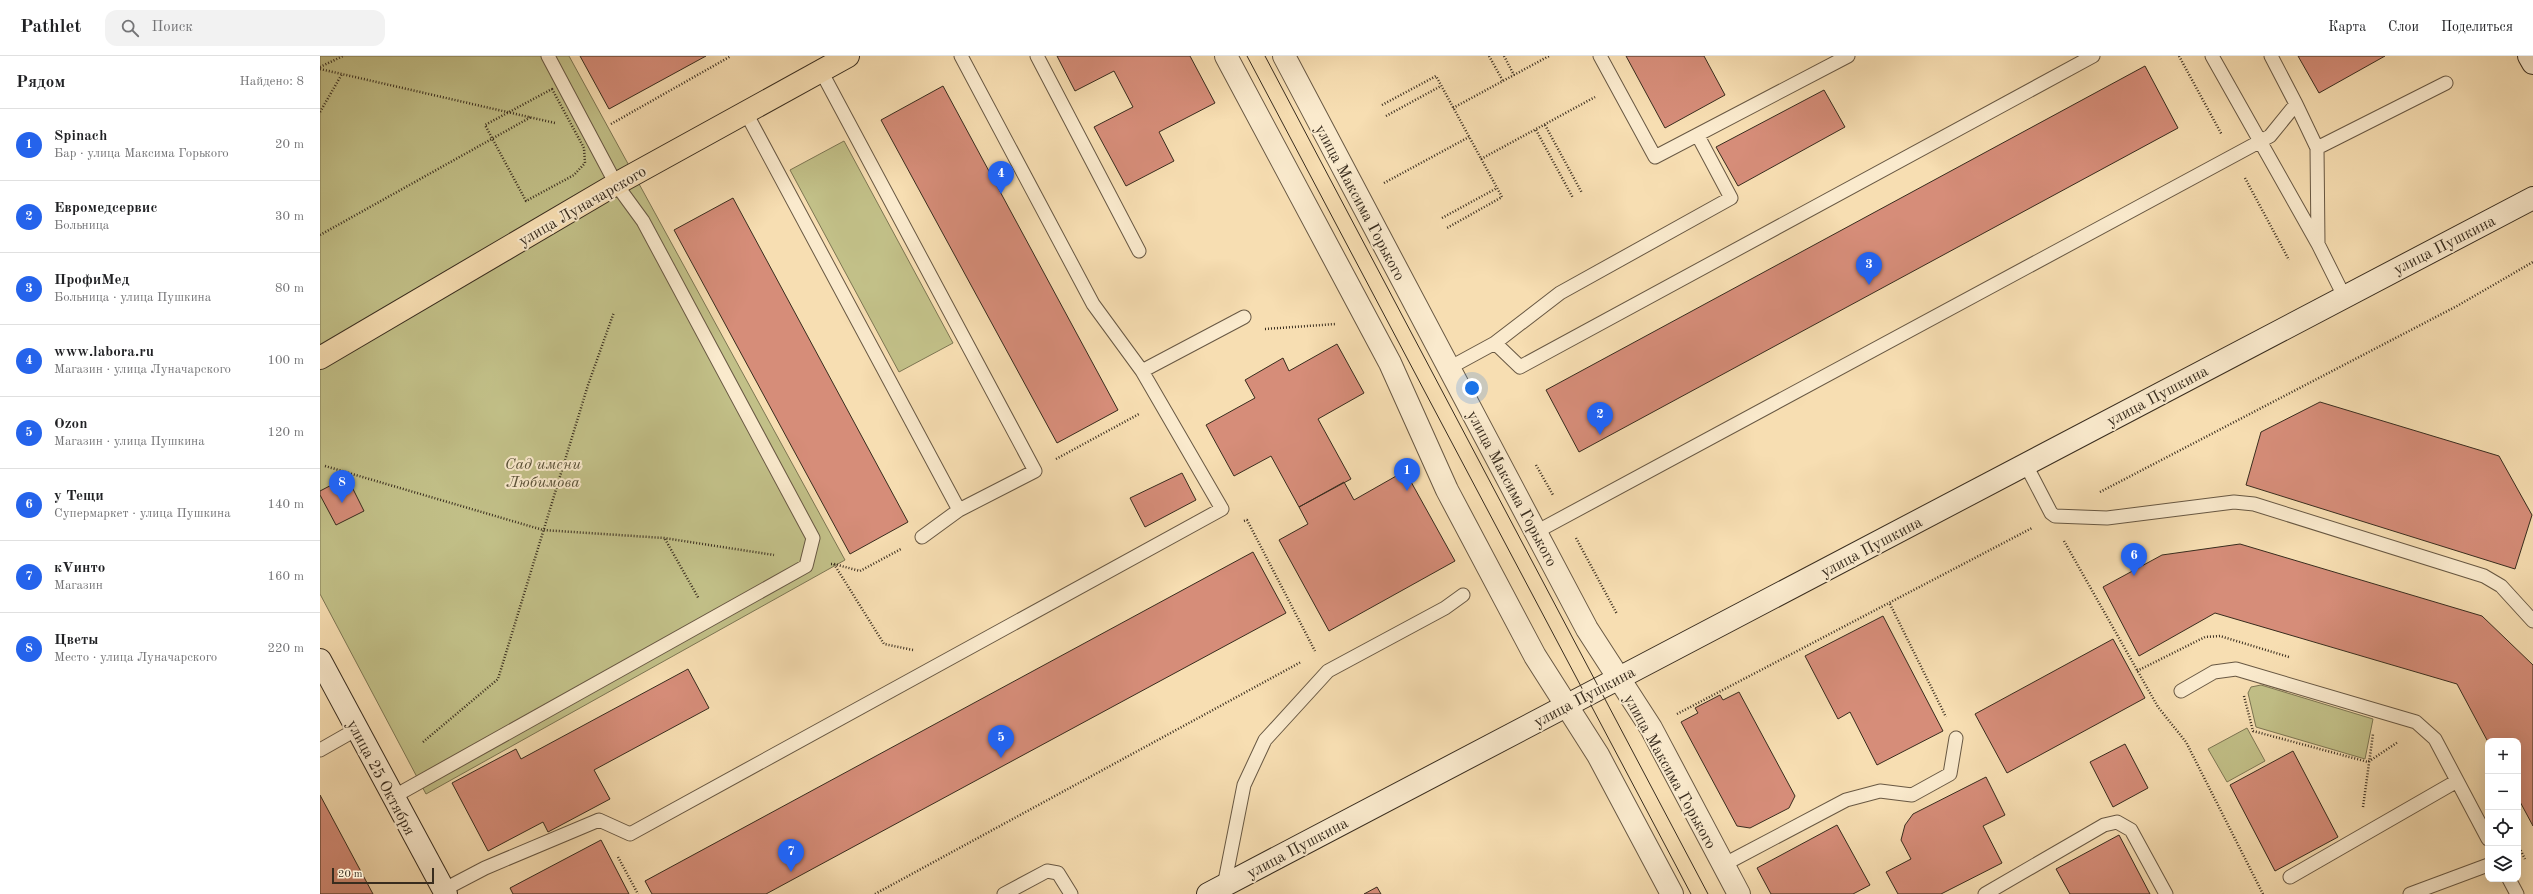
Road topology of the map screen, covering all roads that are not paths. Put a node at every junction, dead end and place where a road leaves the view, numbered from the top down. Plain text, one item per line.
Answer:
1 (548, 56) edge
2 (848, 56) edge
3 (961, 56) edge
4 (1037, 56) edge
5 (1226, 56) edge
6 (1284, 56) edge
7 (1600, 56) edge
8 (1848, 56) edge
9 (2093, 56) edge
10 (2212, 56) edge
11 (2271, 56) edge
12 (2529, 56) edge
13 (2533, 63) edge
14 (821, 71) junction
15 (2446, 83) dead end
16 (2296, 104) junction
17 (745, 111) junction
18 (1698, 136) junction
19 (2259, 142) junction
20 (2317, 148) junction
21 (616, 184) junction
22 (2533, 198) edge
23 (2318, 244) junction
24 (1138, 251) dead end
25 (2344, 296) junction
26 (1244, 316) dead end
27 (1495, 343) junction
28 (320, 358) edge
29 (1449, 368) junction
30 (1142, 371) junction
31 (2026, 465) junction
32 (959, 510) junction
33 (1536, 532) junction
34 (922, 537) road end
35 (1463, 595) dead end
36 (2533, 621) edge
37 (320, 660) edge
38 (1618, 678) junction
39 (2181, 691) dead end
40 (1566, 705) junction
41 (357, 729) junction
42 (1956, 738) road end
43 (320, 750) edge
44 (2457, 781) junction
45 (393, 797) junction
46 (2485, 834) edge
47 (1724, 865) junction
48 (2485, 866) edge
49 (2290, 877) dead end
50 (2511, 882) edge
51 (1216, 890) edge
52 (444, 892) edge
53 (1004, 894) edge
54 (1071, 894) edge
55 (1672, 894) edge
56 (1739, 894) edge
57 (1985, 894) edge
58 (2166, 894) edge
59 (2410, 894) edge
60 (2517, 894) edge

1 - 21 lane
2 - 14 main road, улица Луначарского
3 - 30 lane
4 - 24 lane
5 - 40 street
6 - 29 street, улица Максима Горького
7 - 18 lane
8 - 18 lane
9 - 27 lane
10 - 19 lane
11 - 16 lane
12 - 13 street
14 - 17 main road, улица Луначарского
14 - 32 lane
15 - 20 lane
16 - 19 lane
16 - 20 lane
17 - 21 main road, улица Луначарского
17 - 32 lane
18 - 27 lane
19 - 23 lane
19 - 33 lane
20 - 23 lane
21 - 28 main road, улица Луначарского
21 - 45 lane
22 - 25 street, улица Пушкина
23 - 25 lane
25 - 31 street, улица Пушкина
26 - 30 lane
27 - 29 lane
29 - 33 street, улица Максима Горького
30 - 52 lane
31 - 36 lane
31 - 38 street, улица Пушкина
32 - 34 lane
33 - 38 street, улица Максима Горького
35 - 51 lane
37 - 41 street, улица 25 Октября
38 - 40 street, улица Пушкина
38 - 47 street, улица Максима Горького
39 - 44 lane
40 - 51 street, улица Пушкина
40 - 55 street
41 - 43 lane
41 - 45 street, улица 25 Октября
42 - 47 lane
44 - 46 lane
44 - 49 lane
45 - 52 street, улица 25 Октября
47 - 56 street, улица Максима Горького
48 - 59 lane
50 - 60 lane
53 - 54 lane
57 - 58 lane

